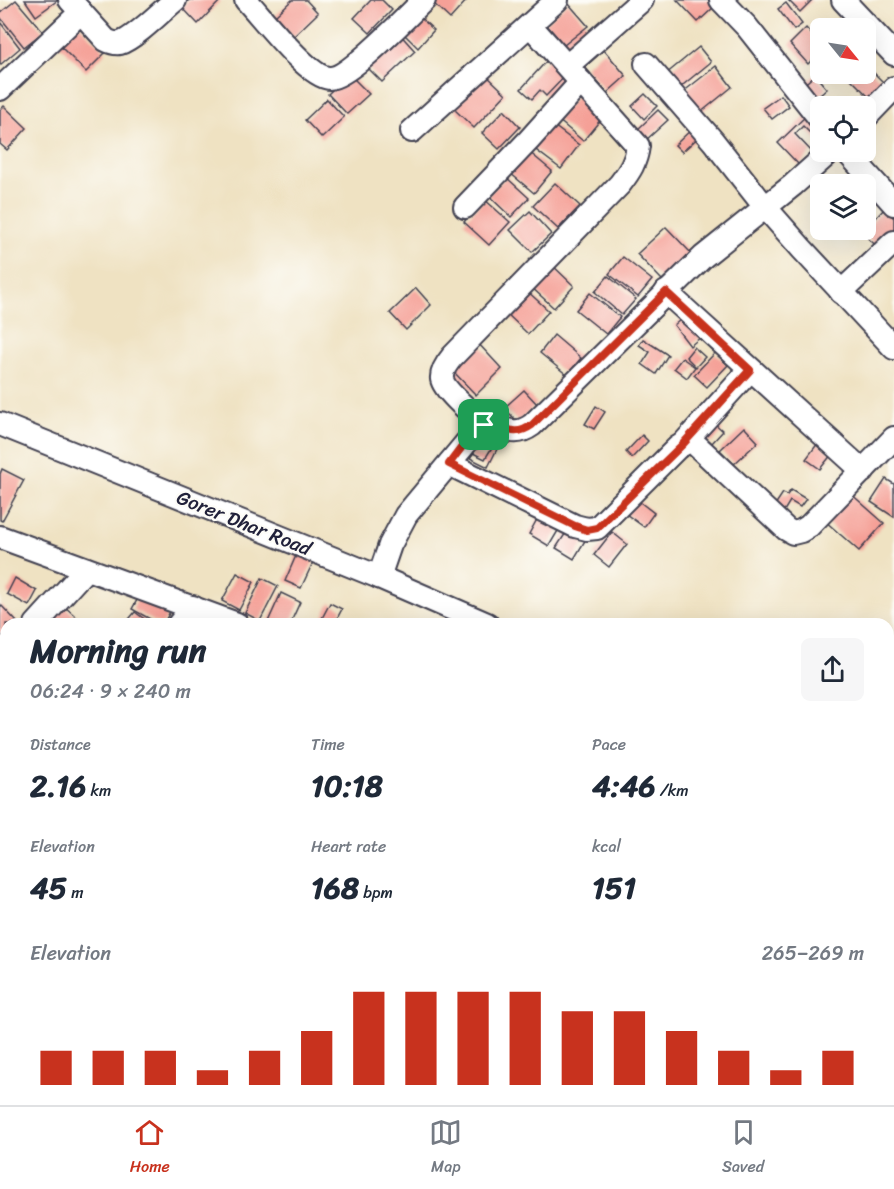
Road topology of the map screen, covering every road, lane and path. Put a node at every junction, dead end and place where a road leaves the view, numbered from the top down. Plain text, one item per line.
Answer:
1 (175, 0) edge
2 (246, 0) edge
3 (424, 0) edge
4 (557, 0) edge
5 (642, 0) edge
6 (721, 0) edge
7 (843, 0) edge
8 (76, 6) edge
9 (530, 25) junction
10 (894, 54) edge
11 (646, 64) dead end
12 (574, 74) junction
13 (894, 88) edge
14 (0, 89) edge
15 (810, 106) edge
16 (876, 107) edge
17 (412, 131) dead end
18 (818, 162) edge
19 (856, 162) edge
20 (894, 204) edge
21 (465, 207) dead end
22 (765, 207) junction
23 (894, 242) edge
24 (666, 292) junction
25 (841, 292) junction
26 (894, 348) edge
27 (750, 370) junction
28 (0, 424) edge
29 (484, 425) junction
30 (894, 438) edge
31 (682, 445) junction
32 (449, 464) junction
33 (863, 471) junction
34 (0, 537) edge
35 (86, 569) junction
36 (379, 577) junction
37 (186, 616) edge
38 (41, 618) edge
39 (474, 618) edge

1 - 8 street
2 - 3 street
4 - 9 street
5 - 12 street
6 - 15 street
7 - 10 street
8 - 14 street
9 - 12 street
9 - 17 street
11 - 22 street
12 - 21 street
12 - 29 street
13 - 16 street
18 - 22 street
19 - 20 street
22 - 24 street
22 - 25 street
23 - 25 street
24 - 27 street
24 - 29 street
25 - 26 street
27 - 31 street
27 - 33 street
28 - 36 street, Gorer Dhar Road
29 - 32 street
30 - 33 street
31 - 32 street
31 - 33 street
32 - 36 street
34 - 35 street
35 - 37 street
35 - 38 street
36 - 39 street, Gorer Dhar Road

